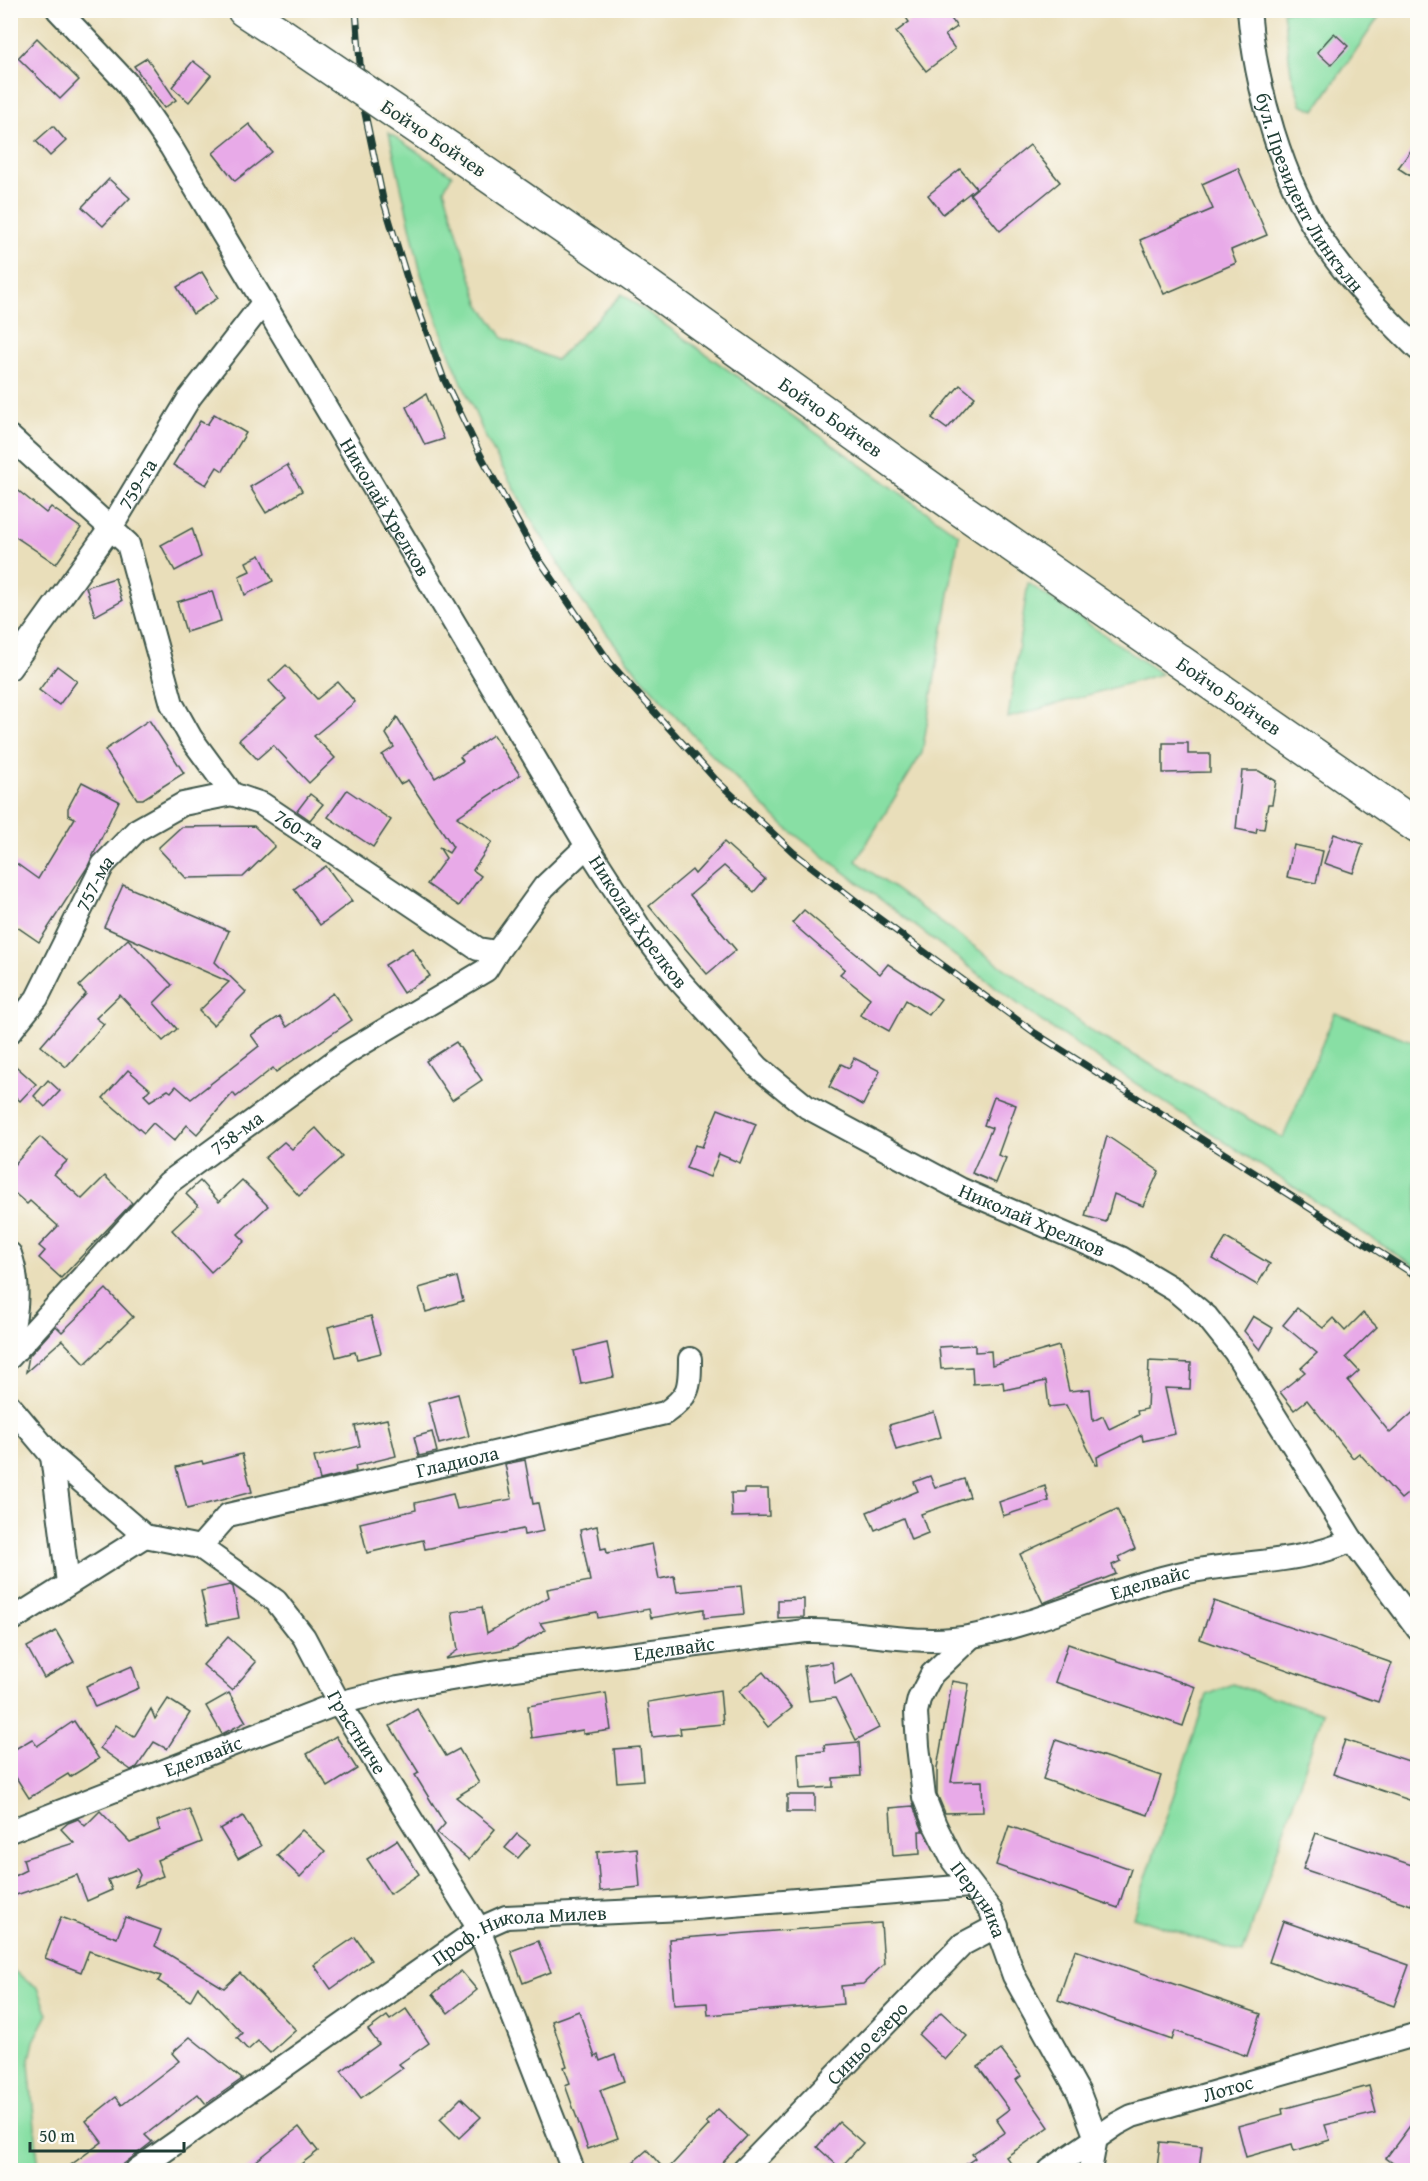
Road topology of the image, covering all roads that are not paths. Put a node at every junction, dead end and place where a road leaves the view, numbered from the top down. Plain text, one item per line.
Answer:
1 (58, 10) edge
2 (244, 10) edge
3 (1249, 10) edge
4 (263, 303) junction
5 (1418, 349) edge
6 (10, 436) edge
7 (112, 526) junction
8 (10, 668) edge
9 (232, 794) junction
10 (1418, 827) edge
11 (586, 846) junction
12 (497, 952) junction
13 (10, 1032) edge
14 (10, 1254) edge
15 (10, 1339) edge
16 (10, 1357) edge
17 (690, 1359) dead end
18 (10, 1406) edge
19 (52, 1456) junction
20 (145, 1536) junction
21 (1352, 1540) junction
22 (200, 1547) junction
23 (68, 1583) junction
24 (10, 1621) edge
25 (1418, 1629) edge
26 (971, 1637) junction
27 (339, 1703) junction
28 (10, 1831) edge
29 (970, 1886) junction
30 (997, 1926) junction
31 (479, 1929) junction
32 (1418, 2034) edge
33 (1096, 2138) junction
34 (137, 2170) edge
35 (573, 2170) edge
36 (744, 2170) edge
37 (1050, 2170) edge
38 (1090, 2170) edge

1 - 4 street, Николай Хрелков
2 - 10 highway, Бойчо Бойчев, bridge
3 - 5 street, бул. Президент Линкълн
4 - 7 street, 759-та
4 - 11 street, Николай Хрелков
6 - 7 street
7 - 8 street, 759-та
7 - 9 street
9 - 12 street, 760-та
9 - 13 street, 757-ма
11 - 12 street
11 - 21 street, Николай Хрелков
12 - 16 street, 758-ма
14 - 15 street
17 - 22 street, Гладиола
18 - 19 street, Гръстниче
19 - 20 street, Гръстниче
19 - 23 street
20 - 22 street, Гръстниче
20 - 23 street
21 - 25 street, Николай Хрелков
21 - 26 street, Еделвайс
22 - 27 street, Гръстниче
23 - 24 street
26 - 27 street, Еделвайс
26 - 29 street, Перуника
27 - 28 street, Еделвайс
27 - 31 street, Гръстниче
29 - 30 street, Перуника
29 - 31 street, Проф. Никола Милев
30 - 33 street, Перуника
30 - 36 street, Синьо езеро
31 - 34 street, Проф. Никола Милев
31 - 35 street, Гръстниче
32 - 33 street, Лотос
33 - 37 street, Лотос
33 - 38 street

